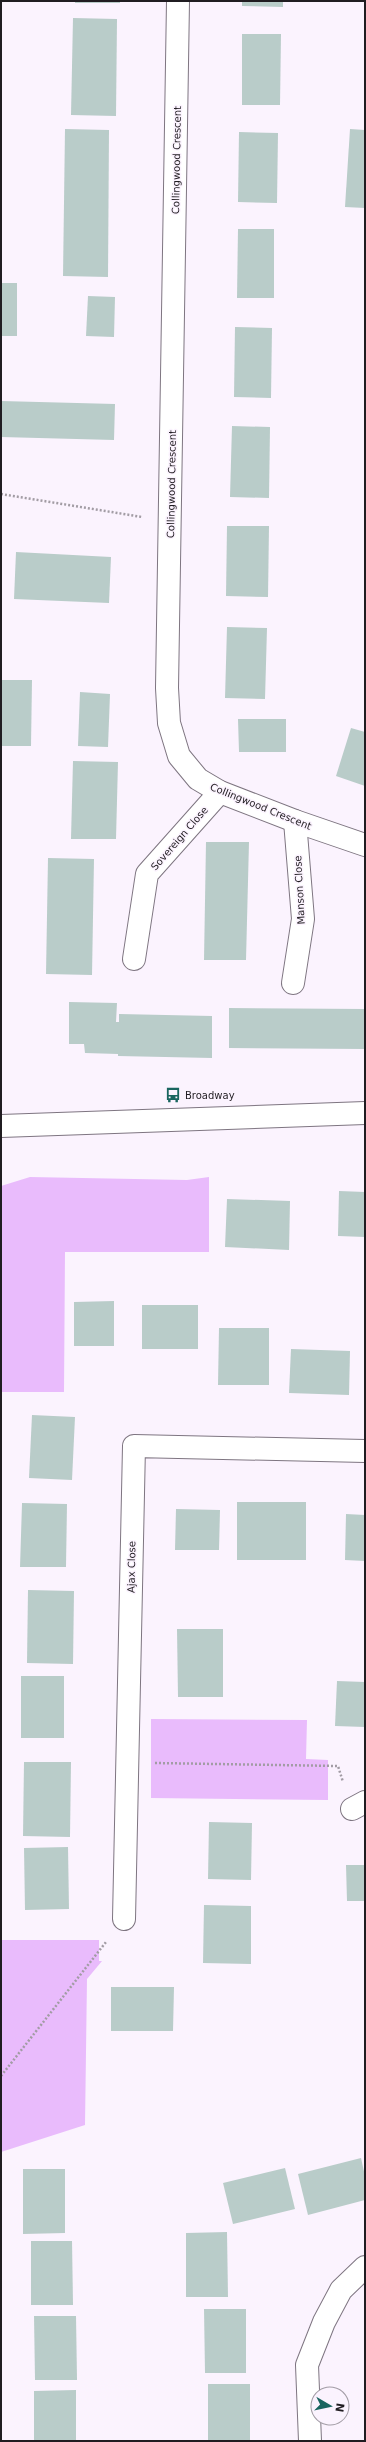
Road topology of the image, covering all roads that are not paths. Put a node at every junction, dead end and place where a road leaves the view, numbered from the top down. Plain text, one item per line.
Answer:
1 (178, 1) edge
2 (220, 792) junction
3 (295, 821) junction
4 (365, 845) edge
5 (134, 959) dead end
6 (293, 983) dead end
7 (365, 1113) edge
8 (1, 1126) edge
9 (365, 1451) edge
10 (124, 1919) road end
11 (365, 2267) edge
12 (310, 2441) edge

1 - 2 street, Collingwood Crescent
2 - 3 street, Collingwood Crescent
2 - 5 street, Sovereign Close
3 - 4 street, Collingwood Crescent
3 - 6 street, Manson Close
7 - 8 street
9 - 10 street, Ajax Close
11 - 12 street

